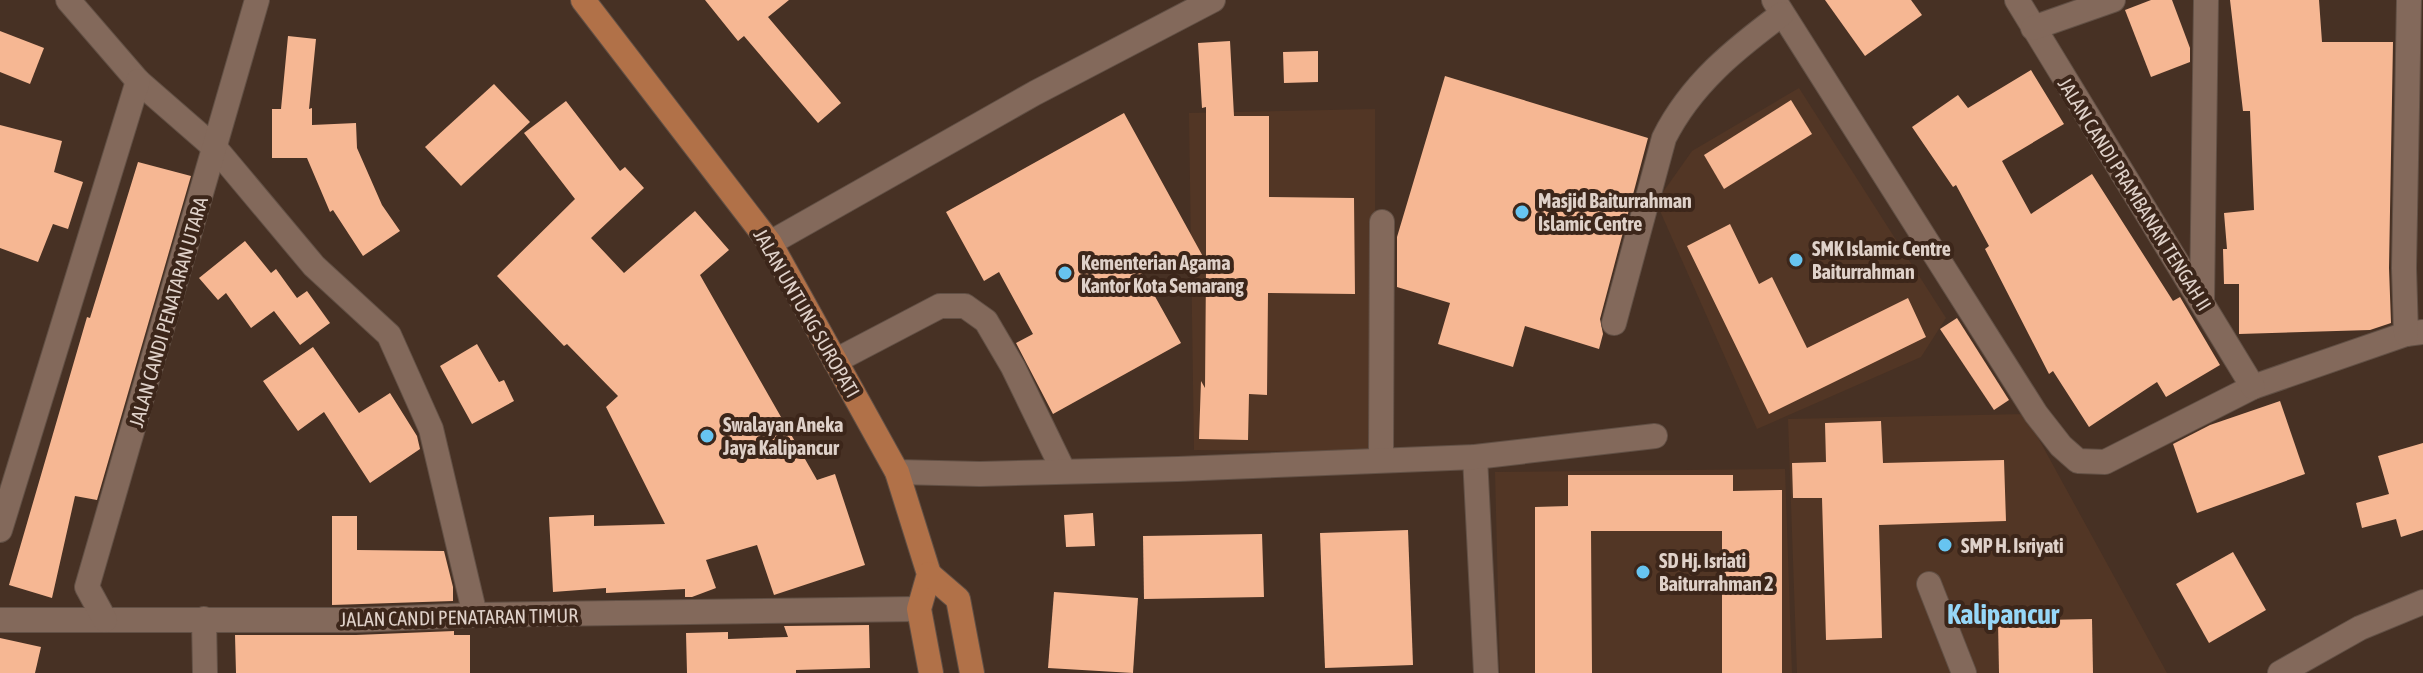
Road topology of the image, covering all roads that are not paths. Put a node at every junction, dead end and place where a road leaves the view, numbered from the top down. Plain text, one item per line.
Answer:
1 (68, 0) edge
2 (257, 0) edge
3 (583, 0) edge
4 (1213, 0) edge
5 (2017, 0) edge
6 (2113, 0) edge
7 (2206, 0) edge
8 (2409, 0) edge
9 (1778, 7) edge
10 (2033, 28) junction
11 (138, 81) junction
12 (216, 149) junction
13 (1382, 222) dead end
14 (770, 243) junction
15 (2202, 302) junction
16 (1614, 323) dead end
17 (2415, 333) edge
18 (835, 361) junction
19 (2253, 387) junction
20 (1655, 436) dead end
21 (1475, 457) junction
22 (1381, 460) junction
23 (1063, 470) junction
24 (897, 472) junction
25 (0, 530) edge
26 (929, 574) junction
27 (1929, 584) dead end
28 (2423, 602) edge
29 (919, 609) junction
30 (475, 615) junction
31 (204, 619) junction
32 (0, 620) edge
33 (105, 620) junction
34 (205, 673) edge
35 (931, 673) edge
36 (972, 673) edge
37 (1486, 673) edge
38 (1964, 673) edge
39 (2280, 673) edge

1 - 11 street
2 - 12 street, JALAN CANDI PENATARAN UTARA
3 - 14 main road, JALAN UNTUNG SUROPATI
4 - 14 street
5 - 10 street, JALAN CANDI PRAMBANAN TENGAH II
6 - 10 street
7 - 15 street
8 - 17 street
9 - 16 street
9 - 19 street
10 - 15 street, JALAN CANDI PRAMBANAN TENGAH II
11 - 12 street
11 - 25 street
12 - 30 street
12 - 33 street, JALAN CANDI PENATARAN UTARA
13 - 22 street
14 - 18 main road, JALAN UNTUNG SUROPATI
15 - 19 street, JALAN CANDI PRAMBANAN TENGAH II
17 - 19 street
18 - 23 street
18 - 24 main road, JALAN UNTUNG SUROPATI
20 - 21 street
21 - 22 street
21 - 37 street
22 - 23 street
23 - 24 street
24 - 26 main road, JALAN UNTUNG SUROPATI
26 - 29 main road
26 - 36 main road
27 - 38 street
28 - 39 street
29 - 30 street, JALAN CANDI PENATARAN TIMUR
29 - 35 main road
30 - 31 street, JALAN CANDI PENATARAN TIMUR
31 - 33 street, JALAN CANDI PENATARAN TIMUR
31 - 34 street
32 - 33 street, JALAN CANDI PENATARAN TIMUR

